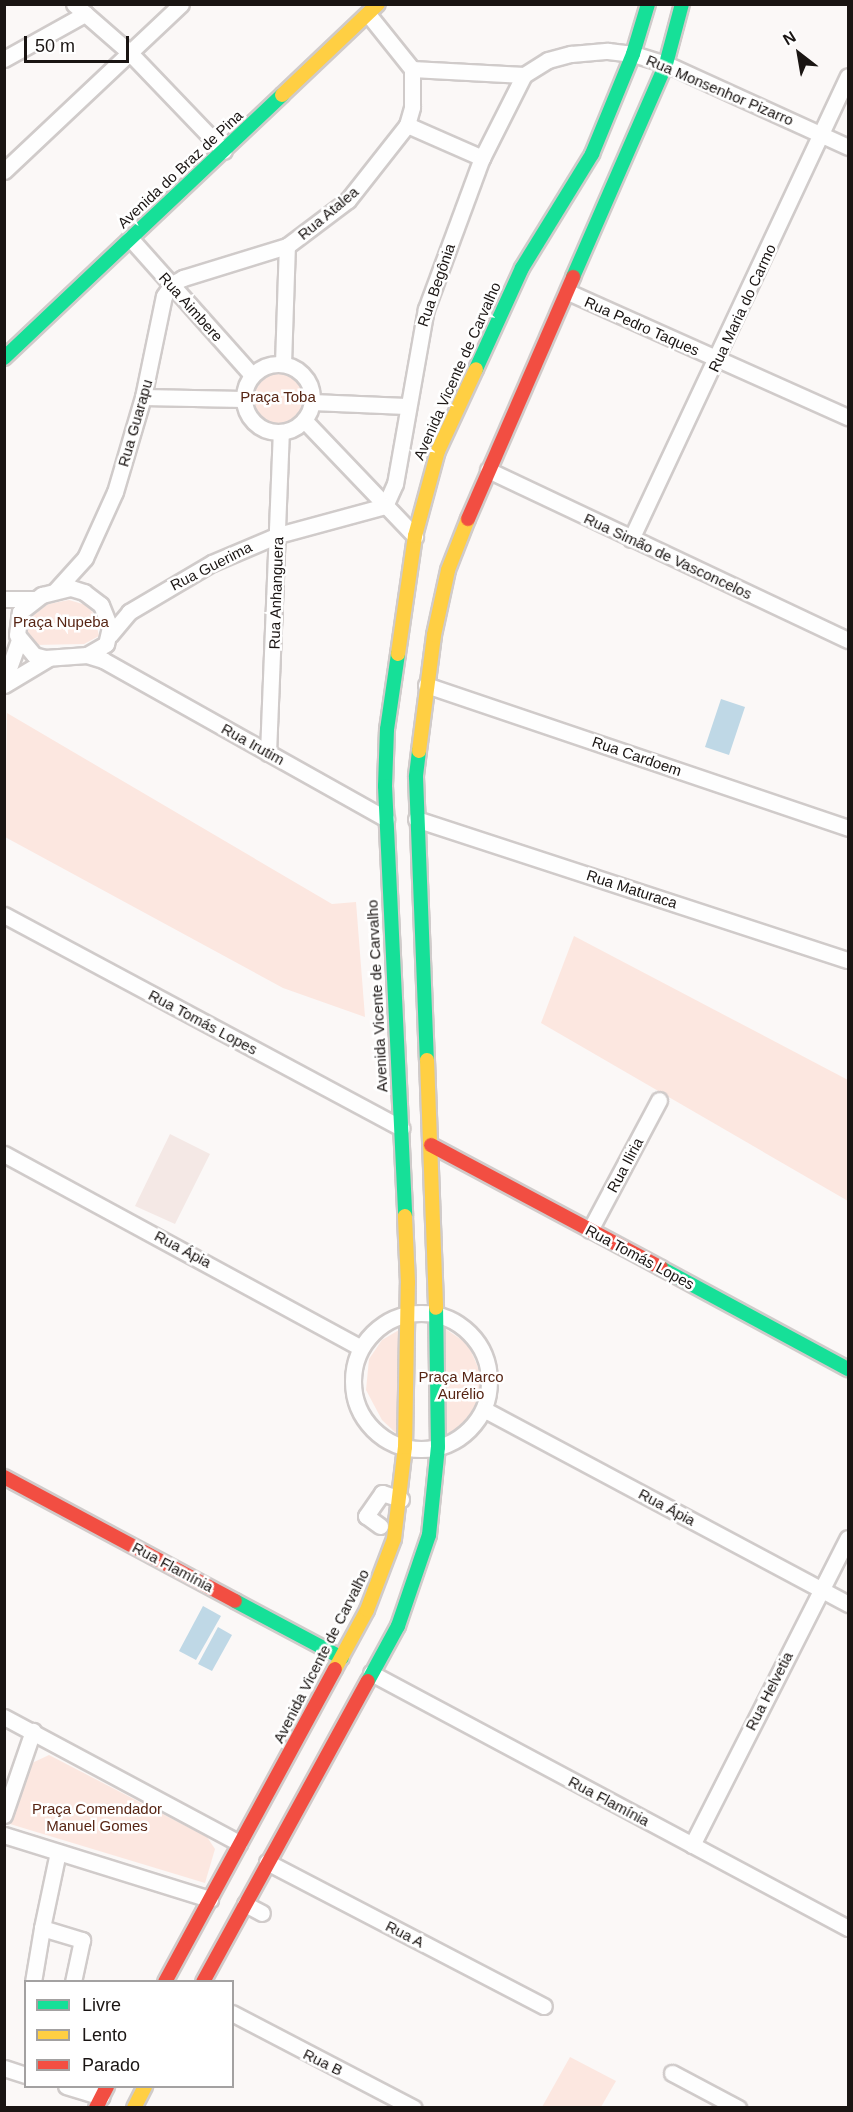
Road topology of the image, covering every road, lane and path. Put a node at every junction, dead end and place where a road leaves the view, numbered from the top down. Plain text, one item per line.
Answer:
1 (181, 4) edge
2 (648, 4) edge
3 (682, 4) edge
4 (79, 9) edge
5 (373, 9) edge
6 (129, 52) junction
7 (633, 54) junction
8 (4, 59) edge
9 (666, 64) junction
10 (412, 69) junction
11 (524, 75) junction
12 (849, 76) edge
13 (407, 125) junction
14 (824, 135) junction
15 (849, 147) edge
16 (224, 152) junction
17 (482, 158) junction
18 (4, 171) edge
19 (130, 238) junction
20 (287, 246) junction
21 (172, 285) junction
22 (568, 292) junction
23 (4, 357) edge
24 (717, 360) junction
25 (283, 363) junction
26 (252, 375) junction
27 (143, 398) junction
28 (243, 399) junction
29 (312, 402) junction
30 (406, 406) junction
31 (849, 417) edge
32 (304, 420) junction
33 (281, 432) junction
34 (488, 470) junction
35 (385, 506) junction
36 (278, 535) junction
37 (415, 536) junction
38 (631, 539) junction
39 (86, 558) junction
40 (56, 590) junction
41 (35, 598) junction
42 (4, 599) edge
43 (96, 600) junction
44 (143, 603) junction
45 (4, 607) edge
46 (18, 633) junction
47 (109, 638) junction
48 (849, 640) edge
49 (87, 655) junction
50 (49, 658) junction
51 (120, 669) junction
52 (4, 683) edge
53 (426, 685) junction
54 (268, 753) junction
55 (386, 819) junction
56 (416, 819) junction
57 (849, 828) edge
58 (4, 915) edge
59 (849, 960) edge
60 (659, 1100) dead end
61 (401, 1128) junction
62 (432, 1145) junction
63 (4, 1154) edge
64 (590, 1230) junction
65 (436, 1315) junction
66 (407, 1316) junction
67 (361, 1348) junction
68 (849, 1369) edge
69 (485, 1410) junction
70 (405, 1447) junction
71 (438, 1447) junction
72 (4, 1477) edge
73 (401, 1499) junction
74 (380, 1526) dead end
75 (849, 1538) edge
76 (821, 1589) junction
77 (849, 1604) edge
78 (342, 1658) junction
79 (371, 1673) junction
80 (4, 1716) edge
81 (33, 1731) junction
82 (4, 1815) edge
83 (4, 1835) edge
84 (239, 1843) junction
85 (692, 1845) junction
86 (58, 1852) junction
87 (267, 1862) junction
88 (210, 1899) junction
89 (245, 1904) junction
90 (262, 1913) dead end
91 (42, 1928) junction
92 (849, 1928) edge
93 (33, 1980) edge
94 (73, 1980) edge
95 (166, 1980) edge
96 (204, 1980) edge
97 (544, 2006) dead end
98 (234, 2014) edge
99 (4, 2068) edge
100 (672, 2073) dead end
101 (24, 2074) edge
102 (73, 2088) edge
103 (144, 2088) edge
104 (102, 2097) edge
105 (134, 2108) edge
106 (414, 2108) edge
107 (738, 2108) edge

1 - 6 street
2 - 7 main road, Avenida Vicente de Carvalho
3 - 9 main road
4 - 6 street
4 - 8 street
5 - 10 street
5 - 16 main road, Avenida do Braz de Pina
6 - 16 street
6 - 18 street
7 - 9 street, Rua Monsenhor Pizarro
7 - 11 street, Rua Monsenhor Pizarro
7 - 37 main road, Avenida Vicente de Carvalho
9 - 14 street, Rua Monsenhor Pizarro
9 - 22 main road
10 - 11 street
10 - 13 street, Rua Atalea
11 - 17 street, Rua Begônia
12 - 14 street, Rua Maria do Carmo
13 - 17 street
13 - 20 street, Rua Atalea
14 - 15 street, Rua Monsenhor Pizarro
14 - 24 street, Rua Maria do Carmo
16 - 19 main road, Avenida do Braz de Pina
17 - 30 street, Rua Begônia
19 - 21 street, Rua Aimbere
19 - 23 main road, Avenida do Braz de Pina
20 - 21 street, Rua Atalea
20 - 25 street
21 - 26 street, Rua Aimbere
21 - 27 street, Rua Guarapu
22 - 24 street, Rua Pedro Taques
22 - 34 main road
24 - 31 street, Rua Pedro Taques
24 - 38 street, Rua Maria do Carmo
25 - 26 street
25 - 29 street
26 - 28 street
27 - 28 street
27 - 39 street, Rua Guarapu
28 - 33 street
29 - 30 street
29 - 32 street
30 - 35 street, Rua Begônia
32 - 33 street
32 - 35 street
33 - 36 street, Rua Anhanguera
34 - 38 street, Rua Simão de Vasconcelos
34 - 53 main road
35 - 36 street, Rua Guerima
35 - 37 street
36 - 44 street, Rua Guerima
36 - 54 street, Rua Anhanguera
37 - 55 main road, Avenida Vicente de Carvalho
38 - 48 street, Rua Simão de Vasconcelos
39 - 40 street, Rua Guarapu
39 - 43 street, Rua Guarapu
40 - 41 street
40 - 43 street
41 - 42 street
41 - 46 street
43 - 44 street, Rua Guerima
43 - 47 street
44 - 47 street, Rua Guerima
45 - 46 street
46 - 50 street
46 - 52 street
47 - 49 street
47 - 51 street
49 - 50 street
49 - 51 street, Rua Irutim
50 - 52 street
51 - 54 street, Rua Irutim
53 - 56 main road
53 - 57 street, Rua Cardoem
54 - 55 street, Rua Irutim
55 - 61 main road, Avenida Vicente de Carvalho
56 - 59 street, Rua Maturaca
56 - 62 main road
58 - 61 street, Rua Tomás Lopes
60 - 64 street, Rua Iliria
61 - 66 main road, Avenida Vicente de Carvalho
62 - 64 main road, Rua Tomás Lopes
62 - 65 main road
63 - 67 street, Rua Ápia
64 - 68 main road, Rua Tomás Lopes
65 - 66 street
65 - 69 street
65 - 71 main road
66 - 67 street
66 - 70 main road, Avenida Vicente de Carvalho
67 - 70 street
69 - 71 street
69 - 76 street, Rua Ápia
70 - 71 street
70 - 73 main road, Avenida Vicente de Carvalho
71 - 79 main road
72 - 78 main road, Rua Flamínia
73 - 74 street
73 - 78 main road, Avenida Vicente de Carvalho
75 - 76 street, Rua Helvetia
76 - 77 street, Rua Ápia
76 - 85 street, Rua Helvetia
78 - 84 main road, Avenida Vicente de Carvalho
79 - 85 street, Rua Flamínia
79 - 87 main road
80 - 81 street
81 - 82 street
81 - 84 street
83 - 86 street
84 - 88 main road, Avenida Vicente de Carvalho
85 - 92 street, Rua Flamínia
86 - 88 street
86 - 91 street
87 - 89 main road
87 - 97 street, Rua A
88 - 95 main road, Avenida Vicente de Carvalho
89 - 90 street
89 - 96 main road
91 - 93 street
91 - 94 street
98 - 106 street, Rua B
99 - 101 street
100 - 107 street
102 - 104 street
103 - 105 main road

